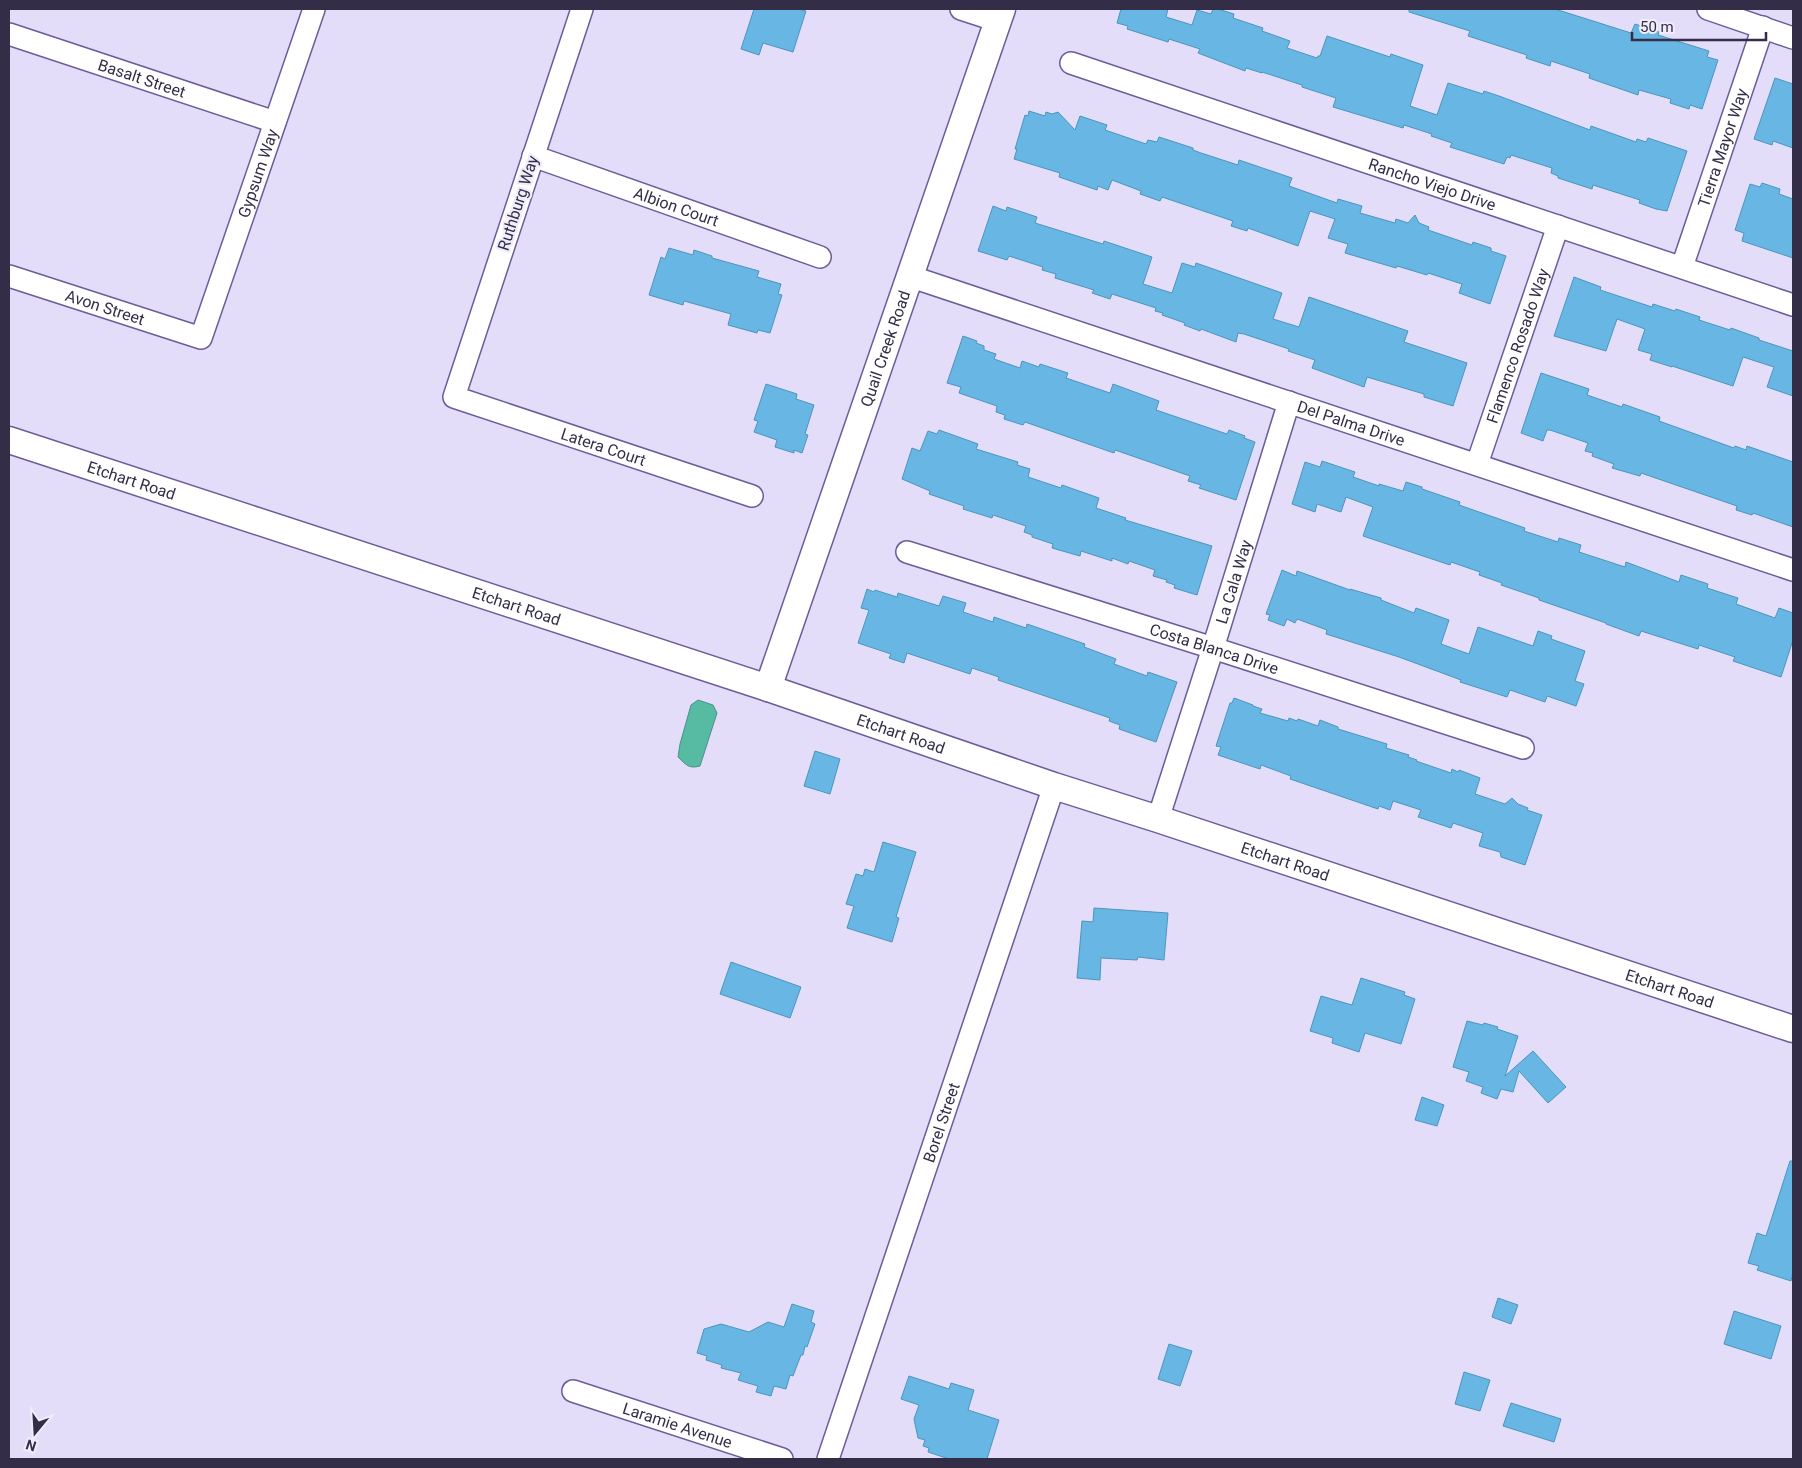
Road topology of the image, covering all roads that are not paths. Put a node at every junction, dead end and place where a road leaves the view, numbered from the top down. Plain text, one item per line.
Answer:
1 (314, 9) edge
2 (582, 9) edge
3 (962, 9) edge
4 (1708, 9) edge
5 (1000, 15) edge
6 (1762, 27) junction
7 (9, 34) edge
8 (1793, 38) edge
9 (1071, 62) dead end
10 (275, 122) junction
11 (533, 156) junction
12 (1558, 226) junction
13 (820, 257) dead end
14 (1682, 267) junction
15 (9, 276) edge
16 (909, 276) junction
17 (1793, 305) edge
18 (201, 338) joint
19 (454, 397) joint
20 (1289, 402) junction
21 (9, 440) edge
22 (1477, 464) junction
23 (752, 496) dead end
24 (907, 552) dead end
25 (1793, 570) edge
26 (1214, 648) junction
27 (768, 688) junction
28 (1523, 748) dead end
29 (1054, 786) junction
30 (1158, 819) junction
31 (1793, 1029) edge
32 (574, 1391) dead end
33 (782, 1459) edge
34 (828, 1459) edge

1 - 10 street, Gypsum Way
2 - 11 street, Ruthburg Way
3 - 5 street
4 - 6 street
5 - 16 street, Quail Creek Road
6 - 8 street
6 - 14 street, Tierra Mayor Way
7 - 10 street, Basalt Street
9 - 12 street, Rancho Viejo Drive
10 - 18 street, Gypsum Way
11 - 13 street, Albion Court
11 - 19 street, Ruthburg Way
12 - 14 street, Rancho Viejo Drive
12 - 22 street, Flamenco Rosado Way
14 - 17 street, Rancho Viejo Drive
15 - 18 street, Avon Street
16 - 20 street, Del Palma Drive
16 - 27 street, Quail Creek Road
19 - 23 street, Latera Court
20 - 22 street, Del Palma Drive
20 - 26 street, La Cala Way
21 - 27 street, Etchart Road
22 - 25 street, Del Palma Drive
24 - 26 street, Costa Blanca Drive
26 - 28 street, Costa Blanca Drive
26 - 30 street, La Cala Way
27 - 29 street, Etchart Road
29 - 30 street, Etchart Road
29 - 34 street, Borel Street
30 - 31 street, Etchart Road
32 - 33 street, Laramie Avenue

